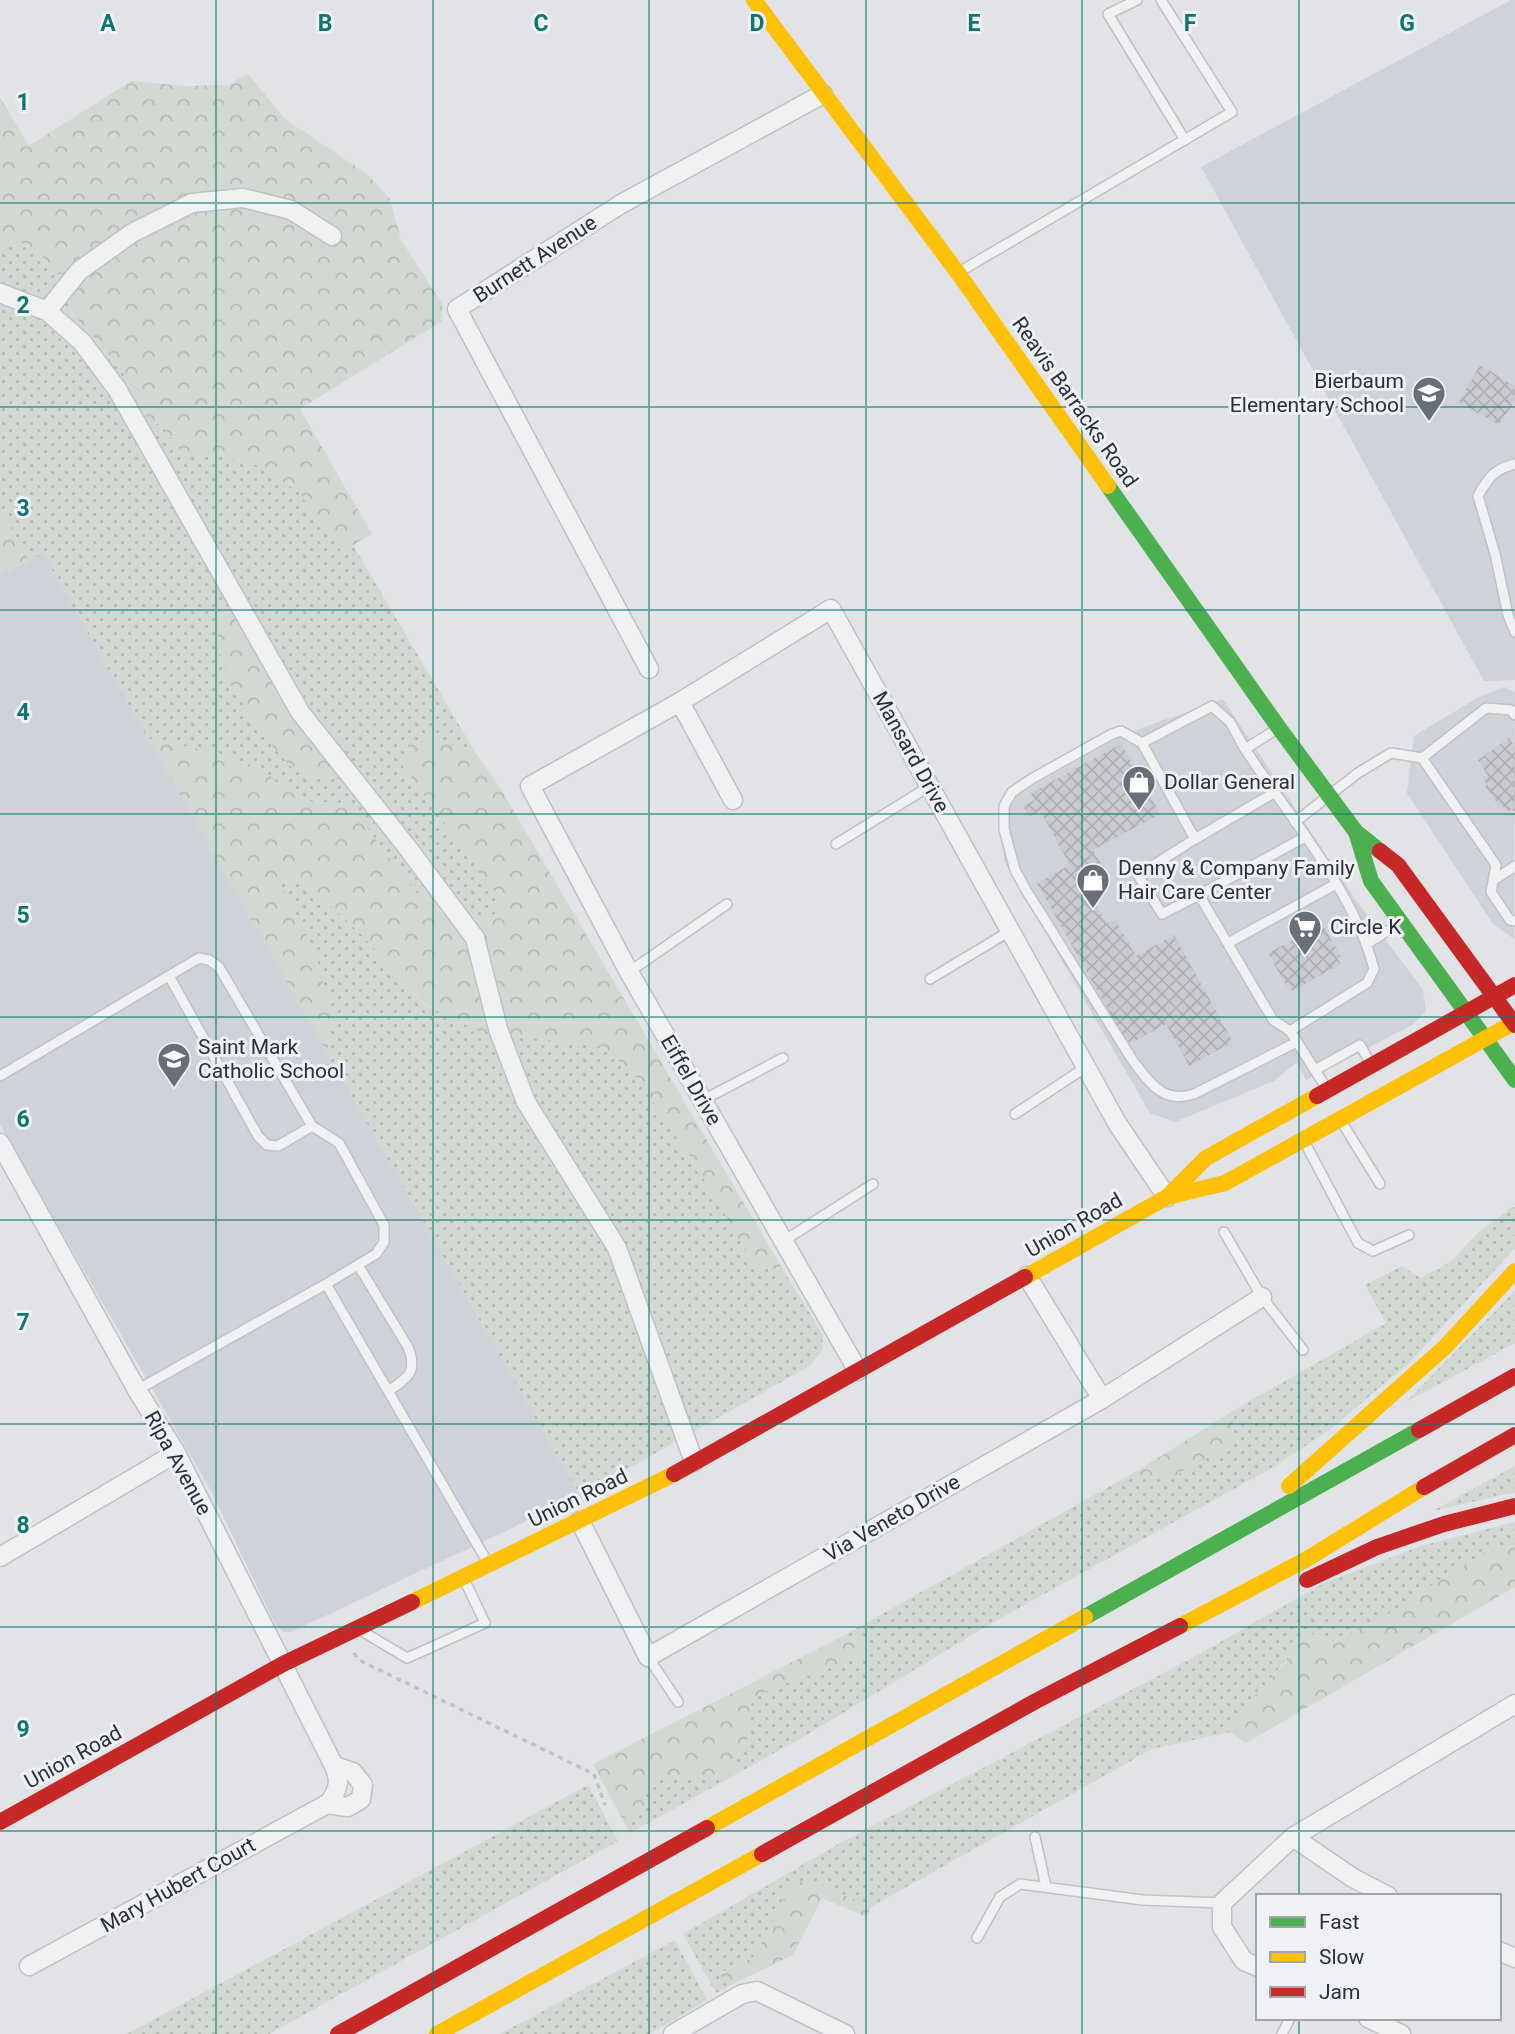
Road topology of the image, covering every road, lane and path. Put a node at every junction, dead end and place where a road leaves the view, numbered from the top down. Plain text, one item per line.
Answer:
1 (754, 0) edge
2 (1137, 0) edge
3 (1161, 0) edge
4 (823, 94) junction
5 (1185, 140) junction
6 (332, 236) dead end
7 (958, 273) junction
8 (0, 293) edge
9 (47, 311) junction
10 (1515, 464) edge
11 (1515, 632) edge
12 (649, 669) dead end
13 (680, 702) junction
14 (1515, 715) edge
15 (1279, 728) junction
16 (1142, 743) junction
17 (1245, 749) junction
18 (1422, 758) junction
19 (530, 786) joint
20 (930, 786) junction
21 (1274, 793) junction
22 (1329, 795) junction
23 (733, 800) dead end
24 (1295, 822) junction
25 (1356, 832) junction
26 (1305, 837) junction
27 (1195, 839) junction
28 (836, 844) dead end
29 (1515, 866) edge
30 (1494, 880) junction
31 (1336, 884) junction
32 (1199, 895) junction
33 (727, 904) dead end
34 (1515, 921) edge
35 (1400, 923) junction
36 (1010, 930) junction
37 (1228, 943) junction
38 (1367, 944) junction
39 (629, 972) junction
40 (169, 976) junction
41 (930, 979) dead end
42 (1515, 985) edge
43 (1494, 997) junction
44 (1465, 1013) junction
45 (1514, 1024) edge
46 (1290, 1031) junction
47 (1484, 1039) junction
48 (1297, 1042) junction
49 (783, 1058) dead end
50 (1372, 1065) junction
51 (1086, 1067) junction
52 (1315, 1070) junction
53 (0, 1076) edge
54 (1515, 1080) edge
55 (1327, 1090) junction
56 (703, 1100) junction
57 (1015, 1114) dead end
58 (1340, 1119) junction
59 (312, 1126) junction
60 (1304, 1140) junction
61 (0, 1143) edge
62 (873, 1184) dead end
63 (1380, 1184) dead end
64 (1167, 1197) junction
65 (1224, 1232) dead end
66 (1409, 1236) dead end
67 (785, 1240) junction
68 (358, 1265) junction
69 (1515, 1271) edge
70 (1027, 1276) junction
71 (326, 1284) junction
72 (1262, 1297) junction
73 (1303, 1350) dead end
74 (858, 1371) junction
75 (1515, 1376) edge
76 (137, 1390) junction
77 (388, 1391) junction
78 (1102, 1399) junction
79 (1515, 1435) edge
80 (176, 1453) junction
81 (694, 1462) junction
82 (1515, 1506) edge
83 (580, 1521) junction
84 (1240, 1530) junction
85 (0, 1557) edge
86 (489, 1564) junction
87 (463, 1577) junction
88 (1293, 1586) dead end
89 (1270, 1598) dead end
90 (1222, 1605) junction
91 (356, 1627) junction
92 (354, 1653) dead end
93 (648, 1657) junction
94 (282, 1664) junction
95 (678, 1702) dead end
96 (1515, 1703) edge
97 (334, 1766) junction
98 (338, 1790) joint
99 (327, 1804) junction
100 (605, 1805) dead end
101 (0, 1822) edge
102 (1035, 1837) dead end
103 (1293, 1837) junction
104 (1046, 1887) junction
105 (1384, 1894) edge
106 (1222, 1903) junction
107 (977, 1938) dead end
108 (29, 1966) dead end
109 (1256, 1966) edge
110 (1372, 2020) edge
111 (338, 2034) edge
112 (437, 2034) edge
113 (673, 2034) edge
114 (845, 2034) edge
115 (1401, 2034) edge

1 - 4 main road, Reavis Barracks Road
2 - 5 lane
3 - 5 lane
4 - 7 main road, Reavis Barracks Road
4 - 12 street, Burnett Avenue
5 - 7 lane
6 - 9 street
7 - 15 main road, Reavis Barracks Road
8 - 9 street
9 - 81 street
10 - 11 lane
13 - 19 street, Mansard Drive
13 - 20 street, Mansard Drive
13 - 23 street
14 - 18 lane
15 - 17 lane
15 - 22 main road, Reavis Barracks Road
16 - 17 lane
16 - 27 lane
16 - 48 lane
17 - 21 lane
18 - 22 lane
18 - 30 lane
19 - 39 street, Eiffel Drive
20 - 28 lane
20 - 36 street, Mansard Drive
21 - 24 lane
21 - 27 lane
22 - 24 lane
22 - 25 main road, Reavis Barracks Road
24 - 26 lane
25 - 35 main road, Reavis Barracks Road
25 - 43 main road, Reavis Barracks Road
26 - 31 lane
26 - 32 lane
27 - 32 lane
29 - 30 lane
30 - 34 lane
31 - 37 lane
31 - 38 lane
32 - 37 lane
33 - 39 lane
35 - 38 lane
35 - 44 main road, Reavis Barracks Road
36 - 41 lane
36 - 51 street, Mansard Drive
37 - 46 lane
38 - 46 lane
39 - 56 street, Eiffel Drive
40 - 53 lane
40 - 59 lane
40 - 59 lane
42 - 43 main road, Union Road
43 - 44 main road, Union Road
43 - 45 main road, Reavis Barracks Road
44 - 47 main road, Reavis Barracks Road
44 - 50 main road, Union Road
45 - 47 main road, Union Road
46 - 48 lane
47 - 54 main road, Reavis Barracks Road
47 - 58 main road, Union Road
48 - 52 lane
49 - 56 lane
50 - 52 lane
50 - 55 main road, Union Road
51 - 57 lane
51 - 64 street, Mansard Drive
52 - 55 lane
55 - 64 main road, Union Road
56 - 67 street, Eiffel Drive
58 - 60 main road, Union Road
58 - 63 lane
59 - 68 lane
60 - 64 main road, Union Road
60 - 66 lane
61 - 76 street, Ripa Avenue
62 - 67 lane
64 - 70 main road, Union Road
65 - 72 lane
67 - 74 street, Eiffel Drive
68 - 71 lane
68 - 77 lane
69 - 84 main road
70 - 74 main road, Union Road
70 - 78 street
71 - 76 lane
71 - 77 lane
72 - 73 lane
72 - 78 street, Via Veneto Drive
74 - 81 main road, Union Road
75 - 84 main road
76 - 80 street, Ripa Avenue
77 - 86 lane
78 - 93 street, Via Veneto Drive
79 - 90 main road
80 - 85 street
80 - 94 street, Ripa Avenue
81 - 83 main road, Union Road
82 - 88 main road
83 - 86 main road, Union Road
83 - 93 street
84 - 111 main road
86 - 87 main road, Union Road
87 - 91 main road, Union Road
87 - 91 lane
89 - 90 main road
90 - 112 main road
91 - 94 main road, Union Road
92 - 100 path
93 - 95 lane
94 - 97 street, Ripa Avenue
94 - 101 main road, Union Road
96 - 103 street
97 - 98 street, Ripa Avenue
97 - 99 street, Mary Hubert Court
98 - 99 street, Mary Hubert Court
99 - 108 street, Mary Hubert Court
102 - 104 lane
103 - 105 street
103 - 106 street
104 - 106 lane
104 - 107 lane
106 - 109 street
110 - 115 street
113 - 114 street

